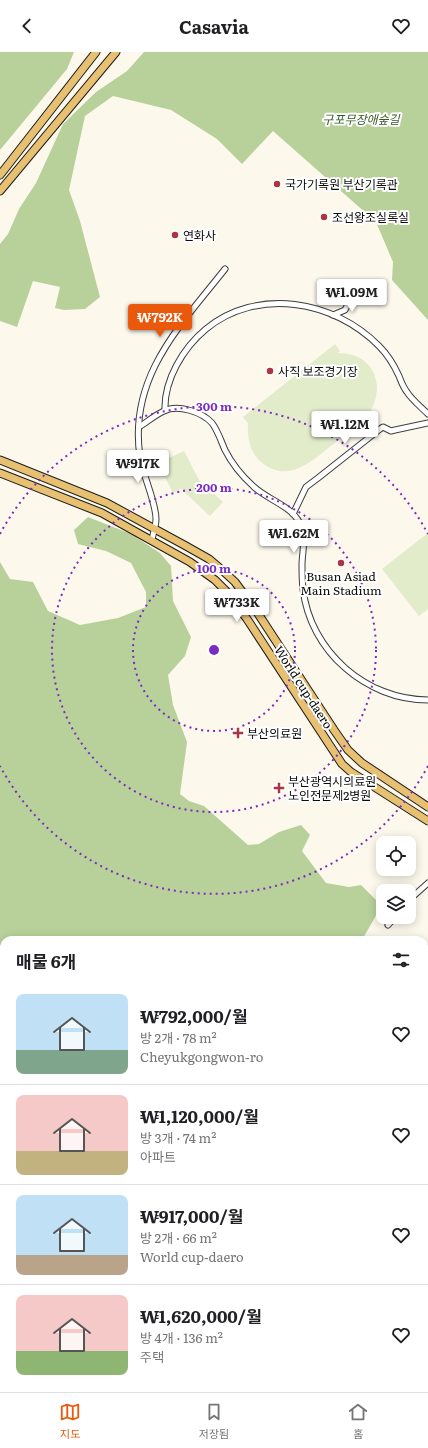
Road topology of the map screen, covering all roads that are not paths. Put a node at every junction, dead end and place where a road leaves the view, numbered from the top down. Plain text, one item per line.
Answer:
1 (96, 52) edge
2 (116, 52) edge
3 (0, 175) edge
4 (0, 191) edge
5 (225, 269) dead end
6 (354, 292) dead end
7 (333, 315) junction
8 (165, 410) junction
9 (428, 414) edge
10 (428, 424) edge
11 (139, 428) junction
12 (0, 460) edge
13 (0, 472) edge
14 (294, 514) junction
15 (155, 528) junction
16 (152, 540) junction
17 (428, 700) edge
18 (428, 807) edge
19 (428, 821) edge
20 (428, 883) edge
21 (416, 894) edge

1 - 3 main road
2 - 4 main road
5 - 11 street
6 - 7 street
7 - 8 street
7 - 9 street
8 - 11 street
8 - 14 street
10 - 14 street
11 - 15 street
12 - 15 main road, World cup-daero
13 - 16 main road, World cup-daero
14 - 17 street
15 - 16 street
15 - 18 main road, World cup-daero
16 - 19 main road, World cup-daero
20 - 21 street

